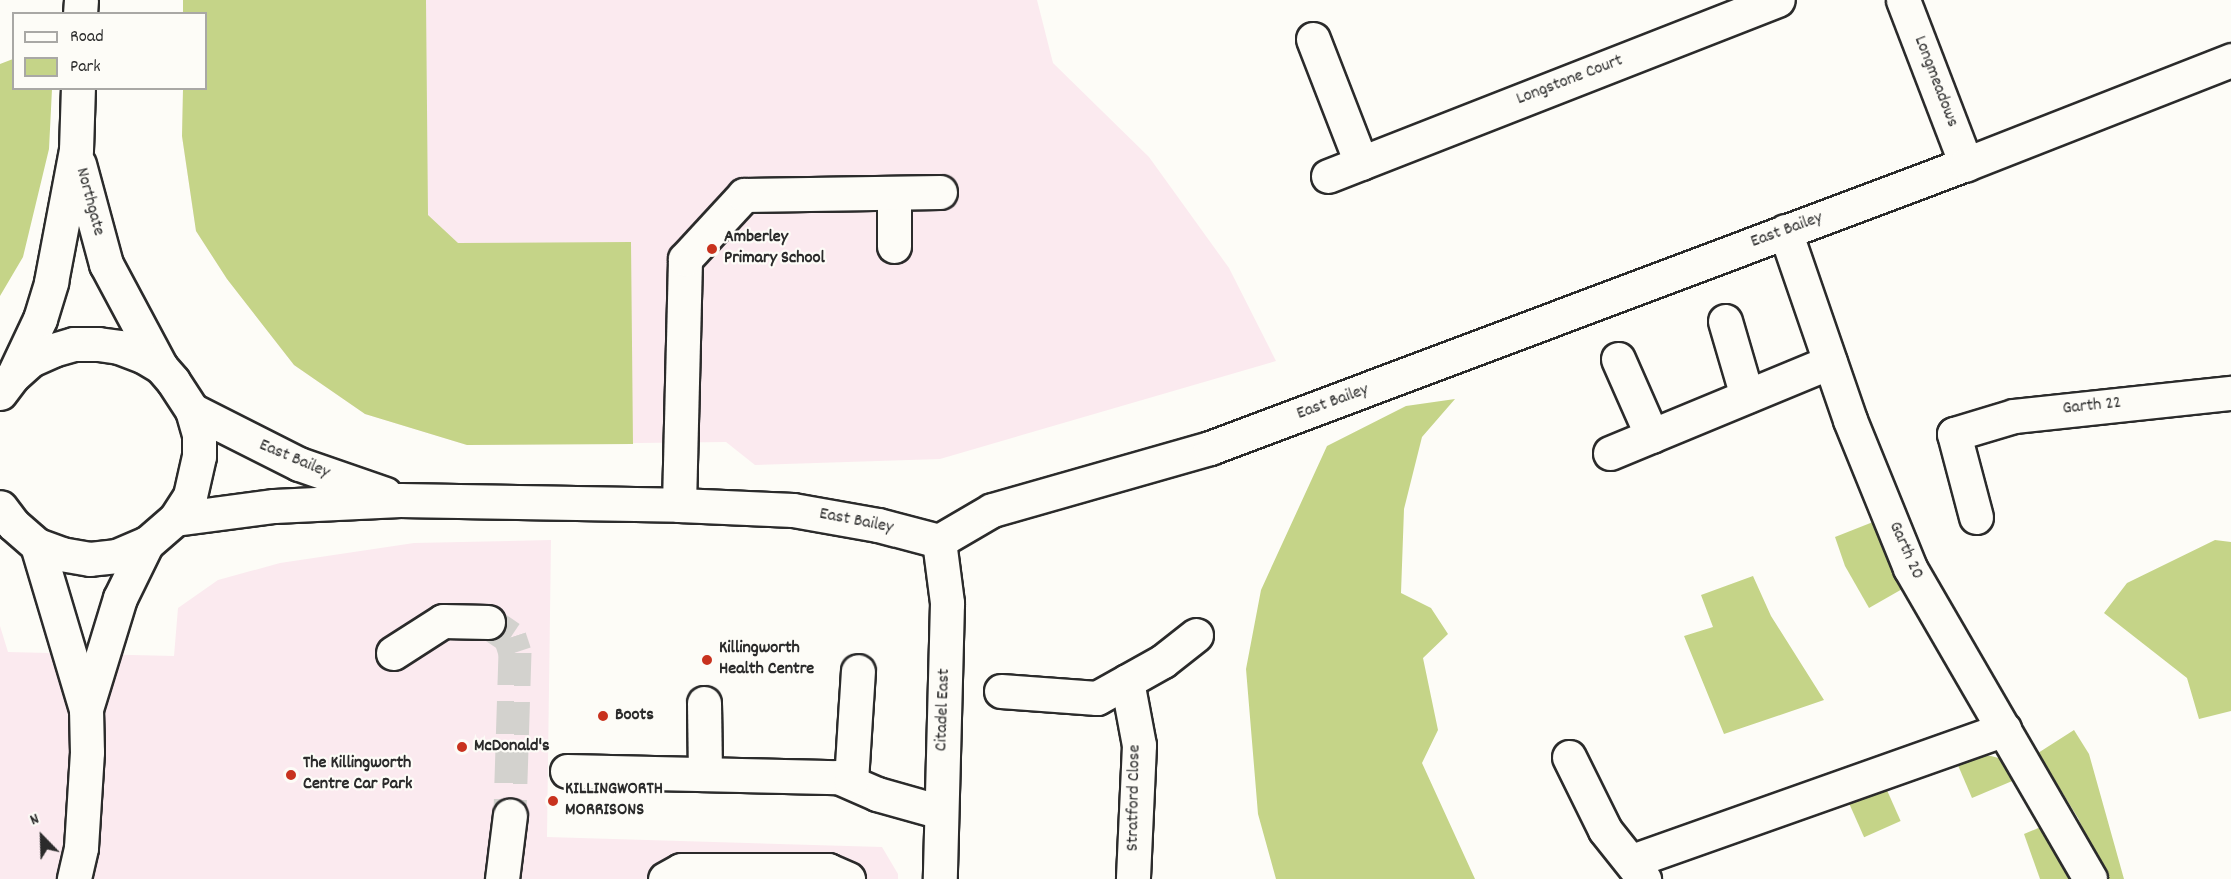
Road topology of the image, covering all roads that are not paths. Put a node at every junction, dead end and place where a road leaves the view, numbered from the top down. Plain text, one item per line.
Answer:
1 (1778, 0) edge
2 (1903, 0) edge
3 (1313, 39) dead end
4 (2231, 60) edge
5 (78, 90) edge
6 (76, 150) junction
7 (1361, 163) junction
8 (1966, 164) junction
9 (1328, 176) dead end
10 (940, 192) dead end
11 (894, 193) junction
12 (1785, 231) junction
13 (894, 246) dead end
14 (1725, 321) dead end
15 (1618, 359) dead end
16 (1830, 362) junction
17 (161, 367) junction
18 (7, 384) edge
19 (2231, 393) edge
20 (1747, 396) junction
21 (192, 410) junction
22 (1652, 436) junction
23 (1610, 453) dead end
24 (400, 500) junction
25 (679, 505) junction
26 (1976, 517) dead end
27 (175, 519) junction
28 (12, 524) edge
29 (939, 541) junction
30 (147, 543) junction
31 (488, 622) tunnel mouth
32 (1196, 635) dead end
33 (393, 653) dead end
34 (858, 671) dead end
35 (1127, 681) junction
36 (1001, 691) dead end
37 (704, 703) dead end
38 (86, 709) junction
39 (2004, 729) junction
40 (1569, 757) dead end
41 (567, 771) dead end
42 (705, 774) junction
43 (851, 782) junction
44 (942, 812) junction
45 (510, 815) tunnel mouth
46 (1638, 870) edge
47 (74, 879) edge
48 (502, 879) edge
49 (665, 879) edge
50 (848, 879) edge
51 (940, 879) edge
52 (1133, 879) edge
53 (2090, 879) edge

1 - 7 street, Longstone Court
2 - 8 street, Longmeadows
3 - 7 street
4 - 8 street, East Bailey
5 - 6 street
6 - 17 street, Northgate
6 - 18 street, Northgate
7 - 9 street, Longstone Court
8 - 12 street, East Bailey
10 - 11 street
11 - 13 street
11 - 25 street
12 - 16 street, Garth 20
12 - 29 street, East Bailey
14 - 20 street
15 - 22 street
16 - 20 street
16 - 39 street, Garth 20
17 - 18 street, Northgate
17 - 21 street, Northgate
19 - 26 street, Garth 22
20 - 22 street
21 - 24 street, East Bailey
21 - 27 street, Northgate
22 - 23 street
24 - 25 street, East Bailey
24 - 27 street, East Bailey
25 - 29 street, East Bailey
27 - 30 street, Northgate
28 - 30 street, Northgate
28 - 38 street
29 - 44 street, Citadel East
30 - 38 street
31 - 33 street
32 - 35 street
34 - 43 street
35 - 36 street
35 - 52 street, Stratford Close
37 - 42 street
38 - 47 street
39 - 46 street
39 - 53 street, Garth 20
40 - 46 street
41 - 42 street
42 - 43 street
43 - 44 street
44 - 51 street, Citadel East
45 - 48 street
49 - 50 street

